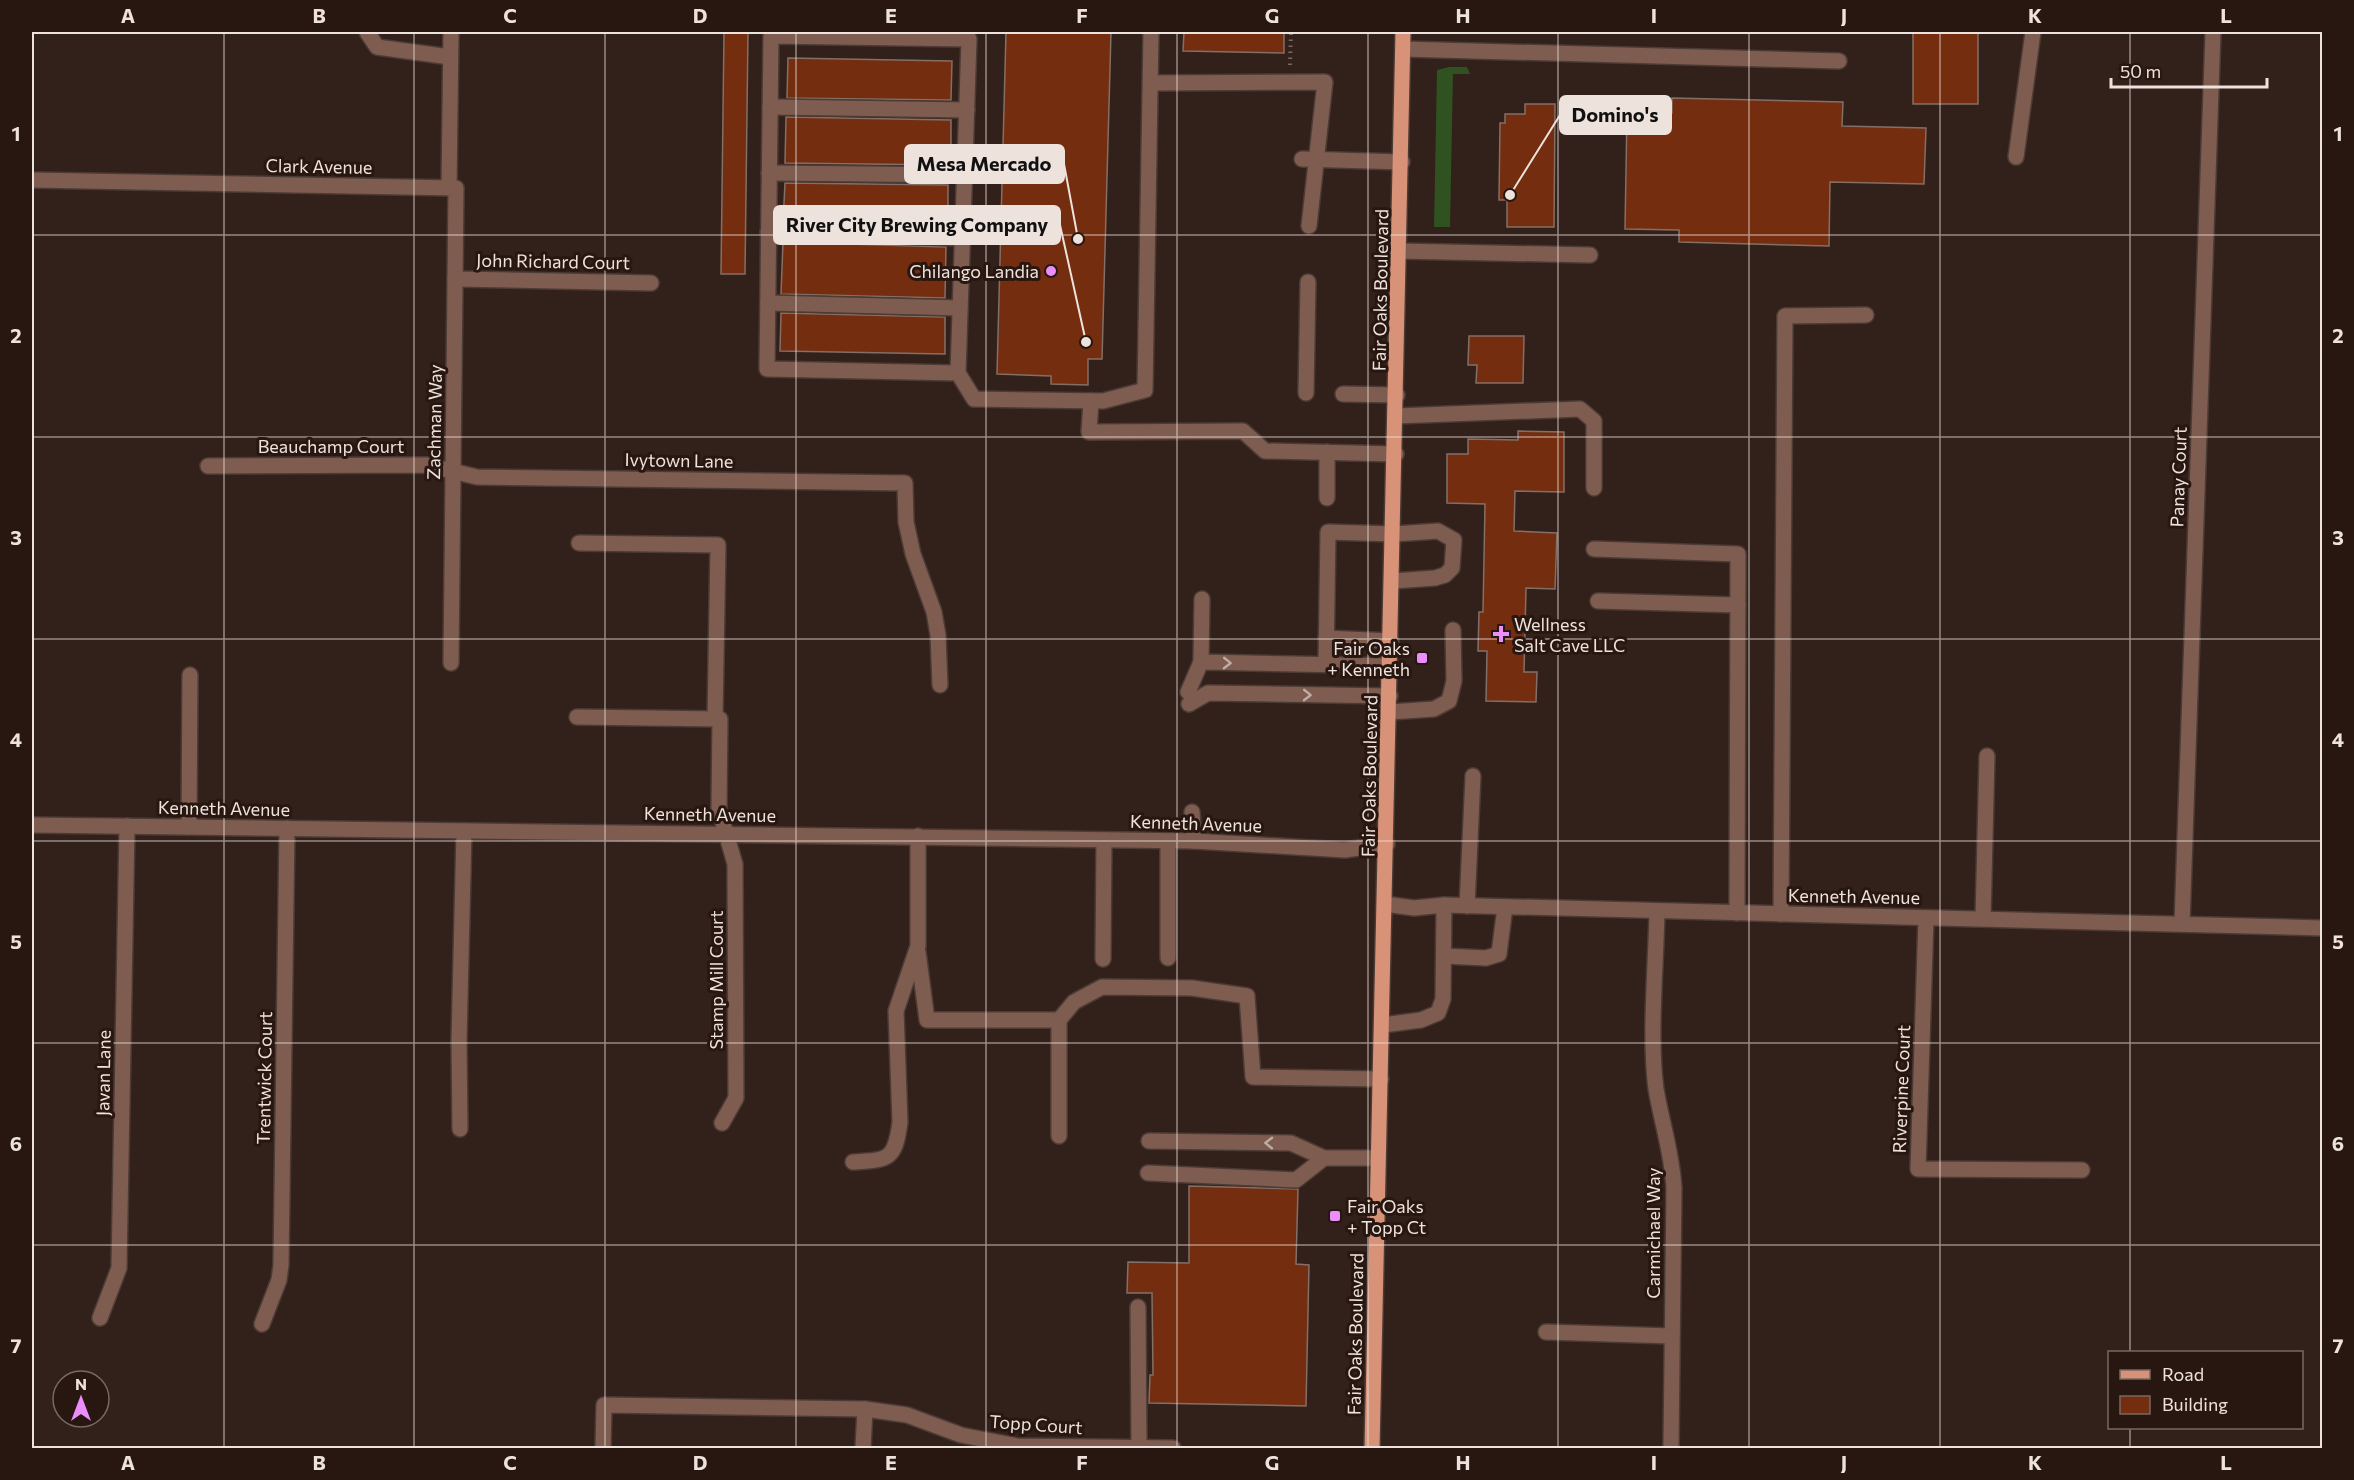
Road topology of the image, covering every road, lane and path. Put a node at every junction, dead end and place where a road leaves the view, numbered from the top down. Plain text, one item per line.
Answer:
1 (367, 32) edge
2 (451, 32) edge
3 (1151, 32) edge
4 (1291, 32) edge
5 (1403, 32) edge
6 (2033, 32) edge
7 (2213, 32) edge
8 (1403, 49) junction
9 (450, 57) junction
10 (1839, 61) dead end
11 (1290, 65) dead end
12 (1151, 83) junction
13 (770, 108) junction
14 (967, 110) junction
15 (2016, 157) dead end
16 (1308, 159) junction
17 (1402, 162) junction
18 (769, 173) junction
19 (965, 175) junction
20 (32, 180) edge
21 (449, 188) junction
22 (1309, 226) dead end
23 (768, 232) junction
24 (963, 238) junction
25 (1400, 251) junction
26 (1590, 255) dead end
27 (455, 279) junction
28 (1308, 282) dead end
29 (651, 283) dead end
30 (768, 303) junction
31 (960, 308) junction
32 (1866, 315) dead end
33 (958, 373) junction
34 (1306, 393) dead end
35 (1342, 394) dead end
36 (1397, 395) junction
37 (1090, 401) junction
38 (1396, 416) junction
39 (1327, 452) junction
40 (1396, 454) junction
41 (208, 466) dead end
42 (453, 471) junction
43 (1594, 488) dead end
44 (1327, 498) dead end
45 (1394, 534) junction
46 (579, 543) dead end
47 (1594, 549) dead end
48 (1393, 581) junction
49 (1202, 599) dead end
50 (1598, 601) dead end
51 (1738, 605) junction
52 (1453, 630) dead end
53 (1326, 638) junction
54 (1391, 641) junction
55 (1201, 662) junction
56 (451, 663) dead end
57 (1326, 664) junction
58 (1391, 666) junction
59 (190, 675) dead end
60 (940, 685) dead end
61 (1390, 696) junction
62 (1390, 712) junction
63 (577, 717) dead end
64 (715, 719) junction
65 (1987, 756) dead end
66 (1473, 776) dead end
67 (1192, 812) dead end
68 (32, 825) edge
69 (127, 826) junction
70 (189, 827) junction
71 (287, 828) junction
72 (465, 831) junction
73 (726, 834) junction
74 (918, 836) junction
75 (1104, 840) junction
76 (1168, 841) junction
77 (1194, 841) junction
78 (1387, 844) junction
79 (1385, 904) junction
80 (1444, 905) junction
81 (1467, 906) junction
82 (1505, 907) junction
83 (1657, 911) junction
84 (1737, 913) junction
85 (1781, 914) junction
86 (1926, 918) junction
87 (1983, 919) junction
88 (2182, 924) junction
89 (2322, 928) edge
90 (918, 946) junction
91 (1444, 956) junction
92 (1168, 958) dead end
93 (1103, 959) dead end
94 (1059, 1020) junction
95 (1383, 1025) junction
96 (1381, 1080) junction
97 (722, 1123) dead end
98 (460, 1129) dead end
99 (1059, 1136) dead end
100 (1149, 1141) dead end
101 (1324, 1158) junction
102 (1377, 1158) junction
103 (853, 1162) dead end
104 (2082, 1170) dead end
105 (1148, 1173) dead end
106 (1138, 1307) dead end
107 (100, 1318) dead end
108 (262, 1324) dead end
109 (1546, 1332) dead end
110 (1671, 1336) junction
111 (865, 1408) junction
112 (1117, 1448) edge
113 (1139, 1448) edge
114 (603, 1449) edge
115 (862, 1449) edge
116 (1173, 1449) edge
117 (1372, 1449) edge
118 (1671, 1449) edge

1 - 9 street
2 - 9 street
3 - 12 street
4 - 11 path
5 - 8 main road, Fair Oaks Boulevard
6 - 15 street
7 - 88 street, Panay Court
8 - 10 street
8 - 17 main road, Fair Oaks Boulevard
9 - 21 street
12 - 16 street
12 - 37 street
13 - 14 street
13 - 14 street
13 - 18 street
14 - 19 street
16 - 17 street
16 - 22 street
17 - 25 main road, Fair Oaks Boulevard
18 - 19 street
18 - 23 street
19 - 24 street
20 - 21 street, Clark Avenue
21 - 27 street, Zachman Way
23 - 24 street
23 - 30 street
24 - 31 street
25 - 26 street
25 - 36 main road, Fair Oaks Boulevard
27 - 29 street, John Richard Court
27 - 42 street, Zachman Way
28 - 34 street
30 - 31 street
30 - 33 street
31 - 33 street
32 - 85 street
33 - 37 street
35 - 36 street
36 - 38 main road, Fair Oaks Boulevard
37 - 39 street
38 - 40 main road, Fair Oaks Boulevard
38 - 43 street
39 - 40 street
39 - 44 street
40 - 45 main road, Fair Oaks Boulevard
41 - 42 street, Beauchamp Court
42 - 56 street, Zachman Way
42 - 60 street, Ivytown Lane
45 - 48 main road, Fair Oaks Boulevard
45 - 48 street
45 - 53 street
46 - 64 street
47 - 51 street
48 - 54 main road, Fair Oaks Boulevard
49 - 55 street
50 - 51 street
51 - 84 street
52 - 62 street
53 - 54 street
53 - 57 street
54 - 58 main road, Fair Oaks Boulevard
55 -> 57 street
55 -> 61 street
57 - 58 street
58 - 61 main road, Fair Oaks Boulevard
59 - 70 street
61 - 62 main road, Fair Oaks Boulevard
62 - 78 main road, Fair Oaks Boulevard
63 - 64 street
64 - 73 street, Stamp Mill Court
65 - 87 street
66 - 81 street
67 - 77 street
68 - 69 street, Kenneth Avenue
69 - 70 street, Kenneth Avenue
69 - 107 street, Javan Lane
70 - 71 street, Kenneth Avenue
71 - 72 street, Kenneth Avenue
71 - 108 street, Trentwick Court
72 - 73 street, Kenneth Avenue
72 - 98 street
73 - 74 street, Kenneth Avenue
73 - 97 street, Stamp Mill Court
74 - 75 street, Kenneth Avenue
74 - 90 street
75 - 76 street, Kenneth Avenue
75 - 93 street
76 - 77 street, Kenneth Avenue
76 - 92 street
77 - 78 street, Kenneth Avenue
78 - 79 main road, Fair Oaks Boulevard
79 - 80 street, Kenneth Avenue
79 - 95 main road, Fair Oaks Boulevard
80 - 81 street, Kenneth Avenue
80 - 91 street
81 - 82 street, Kenneth Avenue
82 - 83 street, Kenneth Avenue
82 - 91 street
83 - 84 street, Kenneth Avenue
83 - 110 street, Carmichael Way
84 - 85 street, Kenneth Avenue
85 - 86 street, Kenneth Avenue
86 - 87 street, Kenneth Avenue
86 - 104 street, Riverpine Court
87 - 88 street, Kenneth Avenue
88 - 89 street, Kenneth Avenue
90 - 94 street
90 - 103 street
91 - 95 street
94 - 96 street
94 - 99 street
95 - 96 main road, Fair Oaks Boulevard
96 - 102 main road, Fair Oaks Boulevard
101 -> 100 street
101 - 102 street
101 - 105 street
102 - 117 main road, Fair Oaks Boulevard
106 - 113 street
109 - 110 street
110 - 118 street, Carmichael Way
111 - 112 street, Topp Court
111 - 114 street, Topp Court
111 - 115 street
112 - 113 street, Topp Court
113 - 116 street, Topp Court

